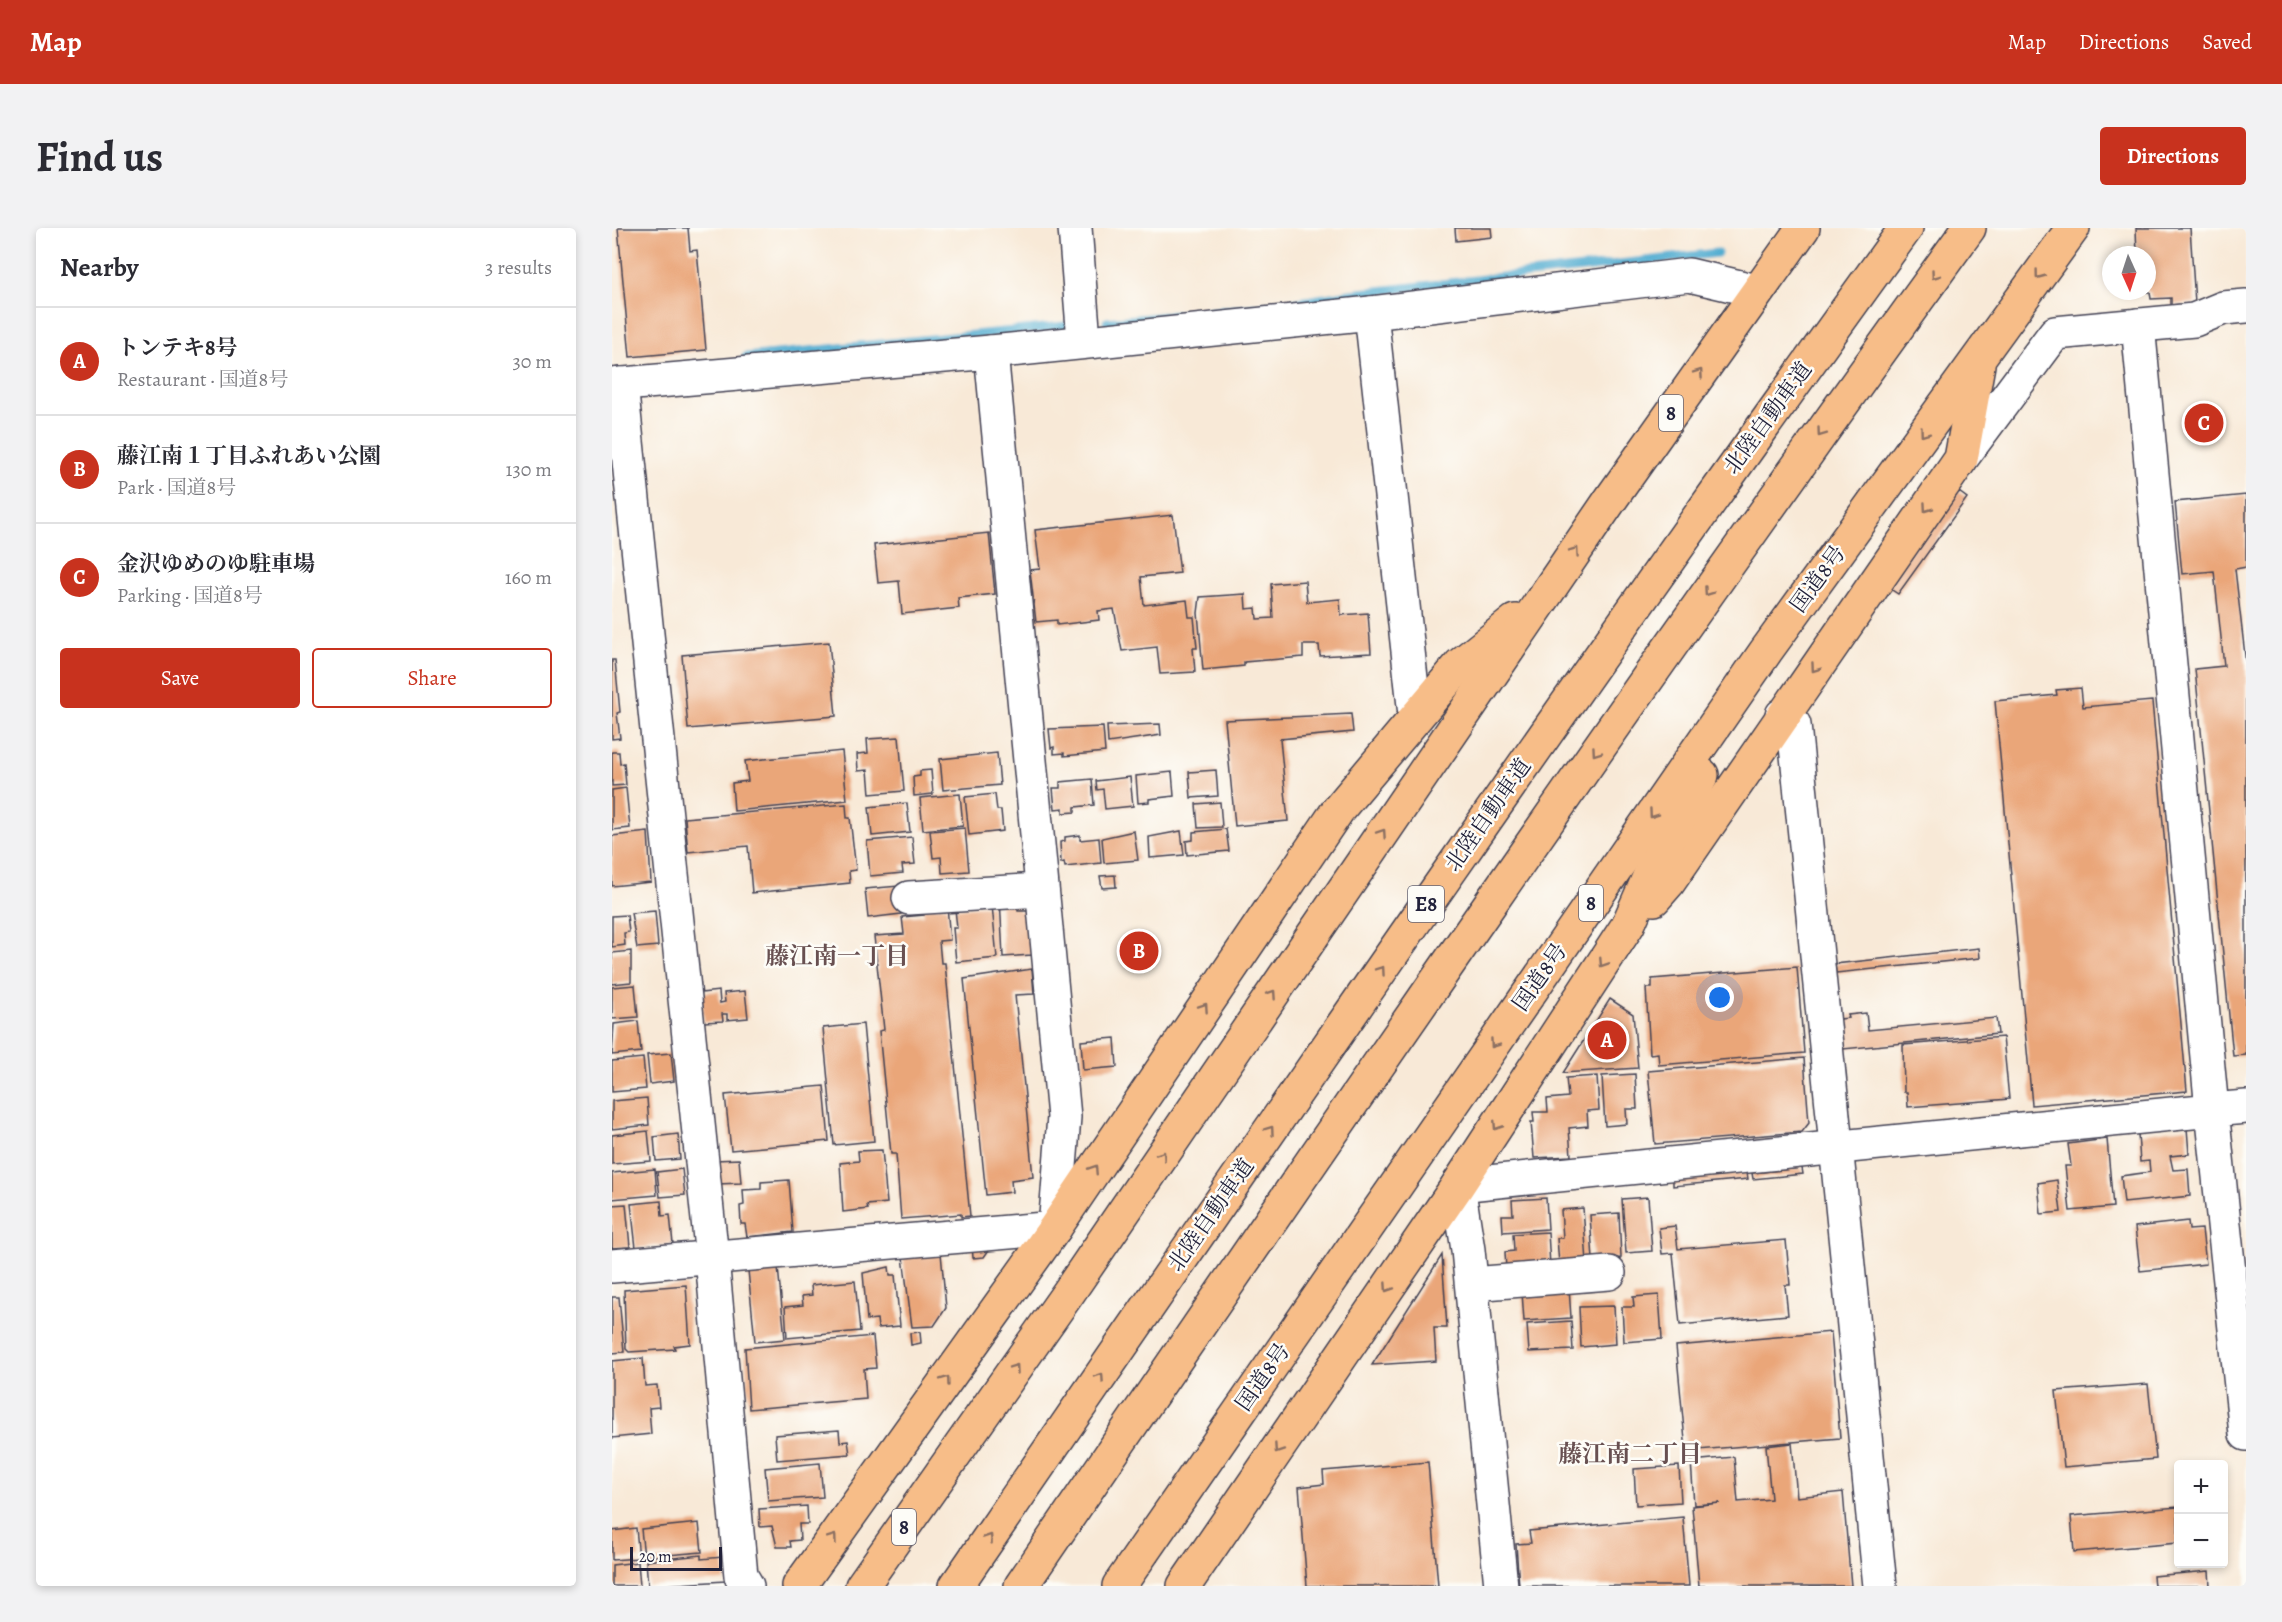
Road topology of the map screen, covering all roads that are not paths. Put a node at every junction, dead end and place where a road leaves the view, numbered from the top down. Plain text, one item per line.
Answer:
1 (1075, 228) edge
2 (1803, 228) edge
3 (1906, 228) edge
4 (1970, 228) edge
5 (2073, 228) edge
6 (1757, 291) junction
7 (2246, 306) edge
8 (1371, 313) junction
9 (2138, 325) junction
10 (1083, 340) junction
11 (990, 352) junction
12 (1980, 357) junction
13 (616, 385) edge
14 (1960, 459) junction
15 (1542, 599) junction
16 (1766, 651) junction
17 (1415, 715) junction
18 (1782, 716) junction
19 (1040, 890) junction
20 (909, 898) dead end
21 (1628, 926) junction
22 (2246, 1107) edge
23 (2212, 1110) junction
24 (1836, 1148) junction
25 (1458, 1185) junction
26 (1055, 1228) junction
27 (712, 1258) junction
28 (612, 1266) edge
29 (1609, 1273) dead end
30 (1472, 1284) junction
31 (2246, 1434) edge
32 (747, 1586) edge
33 (799, 1586) edge
34 (862, 1586) edge
35 (956, 1586) edge
36 (1021, 1586) edge
37 (1119, 1586) edge
38 (1184, 1586) edge
39 (1501, 1586) edge
40 (1880, 1586) edge

1 - 10 street
2 - 6 highway, 8
35 -> 3 highway, 北陸自動車道 / E8
4 -> 36 highway, E8
5 -> 12 highway, 国道8号 / 8
6 - 8 street
15 -> 6 highway, 8
7 - 9 street
8 - 10 street
8 - 17 street
9 - 14 street
9 - 23 street
10 - 11 street
11 - 13 street
11 - 19 street
12 - 14 highway
12 -> 16 highway, 国道8号 / 8
13 - 27 street
14 -> 18 highway
15 - 17 highway
34 -> 15 highway, 8
16 - 21 highway
16 -> 37 highway, 国道8号 / 8
26 -> 17 highway
18 - 21 highway
18 - 24 street
19 - 20 street
19 - 26 street
21 -> 25 highway
22 - 23 street
23 - 24 street
23 - 31 street
24 - 25 street
24 - 40 street
25 - 30 street
25 -> 38 highway
26 - 27 street
33 -> 26 highway
27 - 28 street
27 - 32 street
29 - 30 street
30 - 39 street

